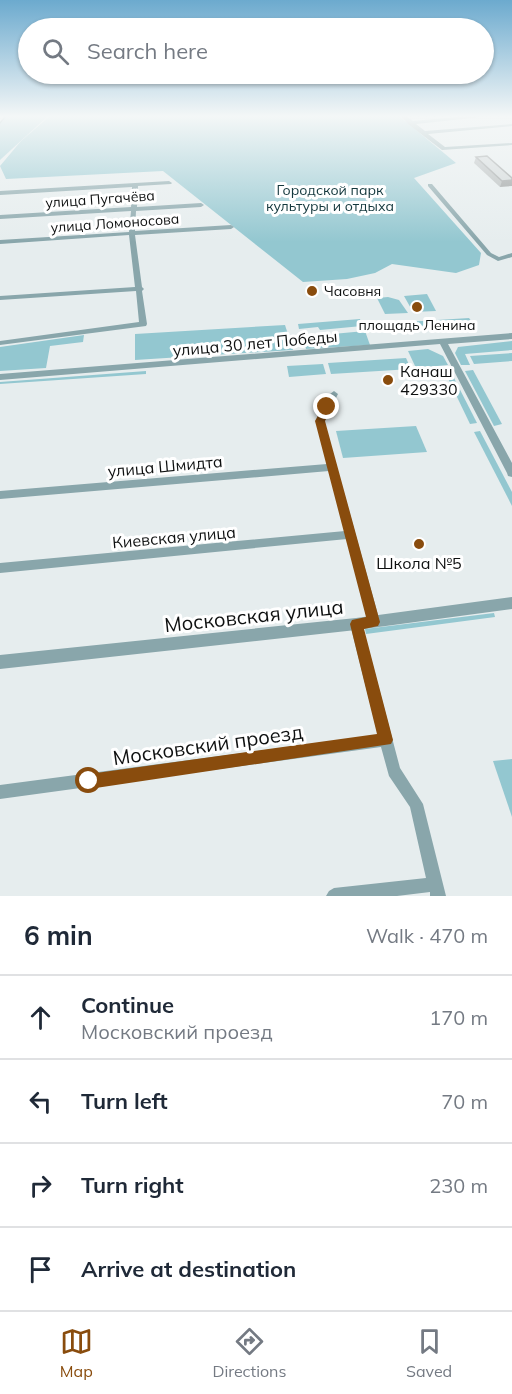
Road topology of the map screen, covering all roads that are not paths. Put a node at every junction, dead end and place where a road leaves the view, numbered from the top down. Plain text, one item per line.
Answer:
1 (169, 183) dead end
2 (430, 184) dead end
3 (135, 186) junction
4 (0, 193) edge
5 (201, 205) dead end
6 (132, 209) junction
7 (0, 217) edge
8 (231, 227) dead end
9 (132, 234) junction
10 (0, 242) edge
11 (512, 255) edge
12 (141, 289) junction
13 (0, 298) edge
14 (512, 336) edge
15 (443, 342) junction
16 (0, 343) edge
17 (0, 377) edge
18 (334, 394) dead end
19 (332, 467) junction
20 (512, 473) edge
21 (0, 495) edge
22 (350, 535) junction
23 (0, 568) edge
24 (512, 603) edge
25 (374, 622) junction
26 (356, 624) junction
27 (0, 662) edge
28 (386, 740) junction
29 (0, 792) edge
30 (436, 890) edge
31 (334, 896) edge

1 - 3 street
2 - 11 street
3 - 4 street
3 - 6 street
5 - 6 street, улица Пугачёва
6 - 7 street, улица Пугачёва
6 - 9 street
8 - 9 street, улица Ломоносова
9 - 10 street, улица Ломоносова
9 - 12 street
12 - 13 street
12 - 16 street
14 - 15 street, улица 30 лет Победы
15 - 17 street, улица 30 лет Победы
15 - 20 street
18 - 19 street
19 - 21 street, улица Шмидта
19 - 22 street
22 - 23 street, Киевская улица
22 - 25 street
24 - 25 street, Московская улица
25 - 26 street, Московская улица
26 - 27 street, Московская улица
26 - 28 street
28 - 29 street, Московский проезд
28 - 30 street
30 - 31 street

